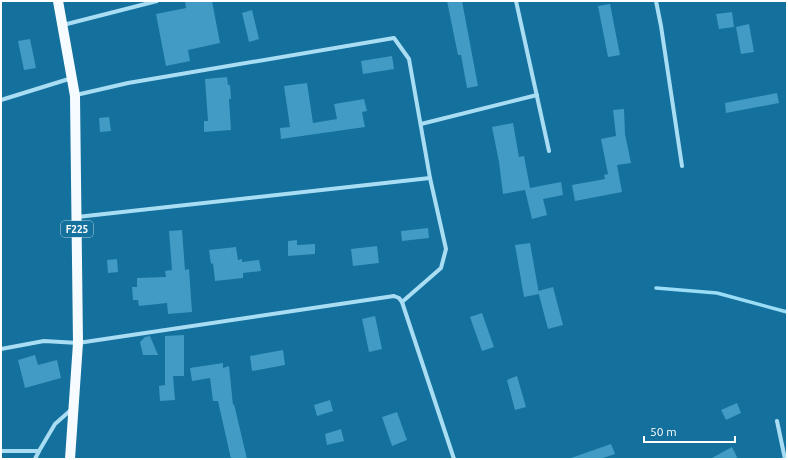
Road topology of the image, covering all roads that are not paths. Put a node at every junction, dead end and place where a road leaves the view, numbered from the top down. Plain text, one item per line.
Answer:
1 (58, 1) edge
2 (157, 1) edge
3 (516, 1) edge
4 (656, 1) edge
5 (63, 25) junction
6 (73, 78) junction
7 (537, 95) junction
8 (75, 96) junction
9 (1, 100) edge
10 (421, 124) junction
11 (549, 151) dead end
12 (682, 166) dead end
13 (430, 178) junction
14 (77, 218) junction
15 (402, 302) junction
16 (78, 343) junction
17 (1, 349) edge
18 (74, 407) junction
19 (777, 421) dead end
20 (1, 451) edge
21 (39, 451) junction
22 (35, 459) edge
23 (70, 459) edge
24 (454, 459) edge
25 (785, 459) edge

1 - 5 main road, F225
2 - 5 street
3 - 7 street
4 - 12 street
5 - 6 main road, F225
6 - 8 main road, F225
6 - 9 street
7 - 10 street
7 - 11 street
8 - 10 street
8 - 14 main road, F225
10 - 13 street
13 - 14 street
13 - 15 street
14 - 16 main road, F225
15 - 16 street
15 - 24 street
16 - 17 street
16 - 18 main road, F225
18 - 21 street
18 - 23 main road, F225
19 - 25 street
20 - 21 street
21 - 22 street

